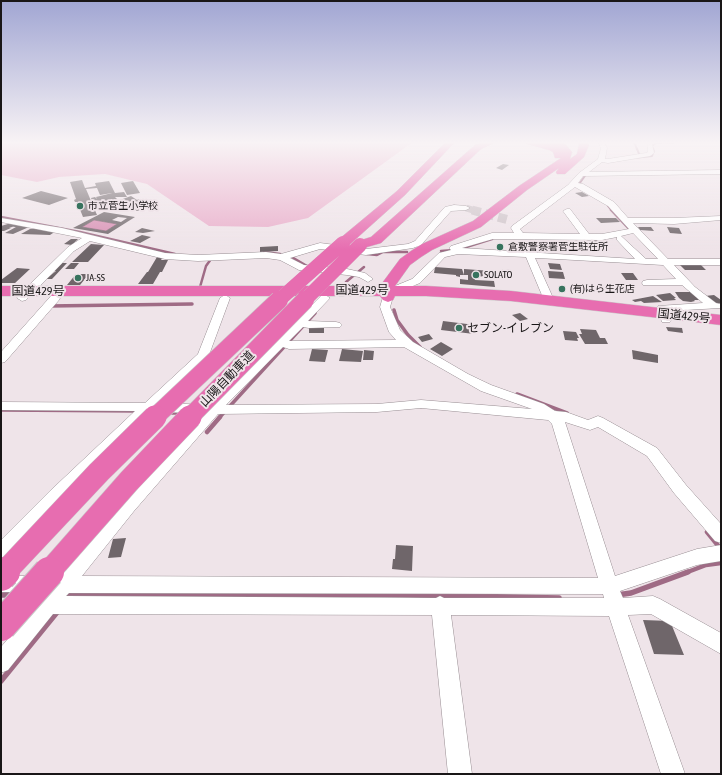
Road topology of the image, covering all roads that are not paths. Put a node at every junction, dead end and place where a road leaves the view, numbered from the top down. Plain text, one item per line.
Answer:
1 (412, 178) edge
2 (418, 178) edge
3 (428, 178) edge
4 (444, 178) edge
5 (537, 178) edge
6 (553, 178) edge
7 (581, 178) edge
8 (577, 185) junction
9 (401, 193) junction
10 (466, 208) tunnel mouth
11 (567, 212) dead end
12 (721, 218) edge
13 (509, 220) tunnel mouth
14 (625, 220) junction
15 (2, 221) edge
16 (521, 223) junction
17 (631, 230) junction
18 (520, 236) junction
19 (90, 237) junction
20 (587, 237) junction
21 (620, 238) dead end
22 (352, 244) junction
23 (453, 251) junction
24 (529, 254) junction
25 (282, 257) junction
26 (643, 262) junction
27 (666, 262) junction
28 (721, 262) edge
29 (368, 279) dead end
30 (684, 282) junction
31 (647, 283) dead end
32 (1, 291) edge
33 (392, 291) junction
34 (25, 295) junction
35 (1, 298) edge
36 (225, 298) junction
37 (325, 298) junction
38 (549, 300) junction
39 (51, 303) junction
40 (717, 306) edge
41 (665, 317) junction
42 (721, 320) edge
43 (304, 324) junction
44 (336, 325) dead end
45 (721, 326) edge
46 (407, 343) junction
47 (284, 344) junction
48 (1, 359) edge
49 (1, 406) edge
50 (148, 407) junction
51 (222, 410) junction
52 (552, 416) junction
53 (721, 536) edge
54 (1, 552) edge
55 (721, 553) edge
56 (1, 576) edge
57 (1, 584) edge
58 (64, 585) junction
59 (613, 596) junction
60 (1, 605) edge
61 (49, 605) junction
62 (440, 605) junction
63 (1, 626) edge
64 (721, 644) edge
65 (1, 663) edge
66 (460, 774) edge
67 (673, 774) edge

1 - 9 highway
2 - 9 highway, 山陽自動車道
3 - 22 highway, 山陽自動車道
4 - 22 highway
5 - 33 highway
6 - 33 highway
7 - 8 street
8 - 14 street
8 - 16 street
9 - 22 highway, 山陽自動車道
10 - 25 street
11 - 20 street
12 - 14 street
13 - 16 street
14 - 17 street
15 - 19 street
16 - 18 street
17 - 20 street
17 - 27 street
18 - 20 street
18 - 23 street
19 - 25 street
19 - 34 street
21 - 26 street
22 - 56 highway, 山陽自動車道, bridge
22 - 63 highway, 山陽自動車道, bridge
23 - 24 street
23 - 33 street
24 - 26 street
24 - 38 street
25 - 29 street
26 - 27 street
27 - 28 street
27 - 30 street
30 - 31 street
30 - 40 street
32 - 34 highway, 国道429号
33 - 34 highway, 国道429号
33 - 37 highway, 国道429号
33 - 38 highway, 国道429号
33 - 41 highway, 国道429号
33 - 46 street
34 - 35 highway, 国道429号
34 - 39 highway, 国道429号
36 - 37 highway, 国道429号
36 - 39 highway, 国道429号
36 - 50 street
37 - 43 street
38 - 41 highway, 国道429号
39 - 48 street
40 - 41 street
41 - 42 highway, 国道429号
41 - 45 highway, 国道429号
43 - 44 street
43 - 47 street
46 - 47 street
46 - 52 street
47 - 51 street
49 - 50 street
50 - 51 street
50 - 54 street
51 - 52 street
51 - 58 street
52 - 53 street
52 - 59 street
55 - 59 street
57 - 58 street
58 - 59 street
58 - 61 street
59 - 62 street
59 - 64 street
59 - 67 street
60 - 61 street
61 - 62 street
61 - 65 street
62 - 66 street

